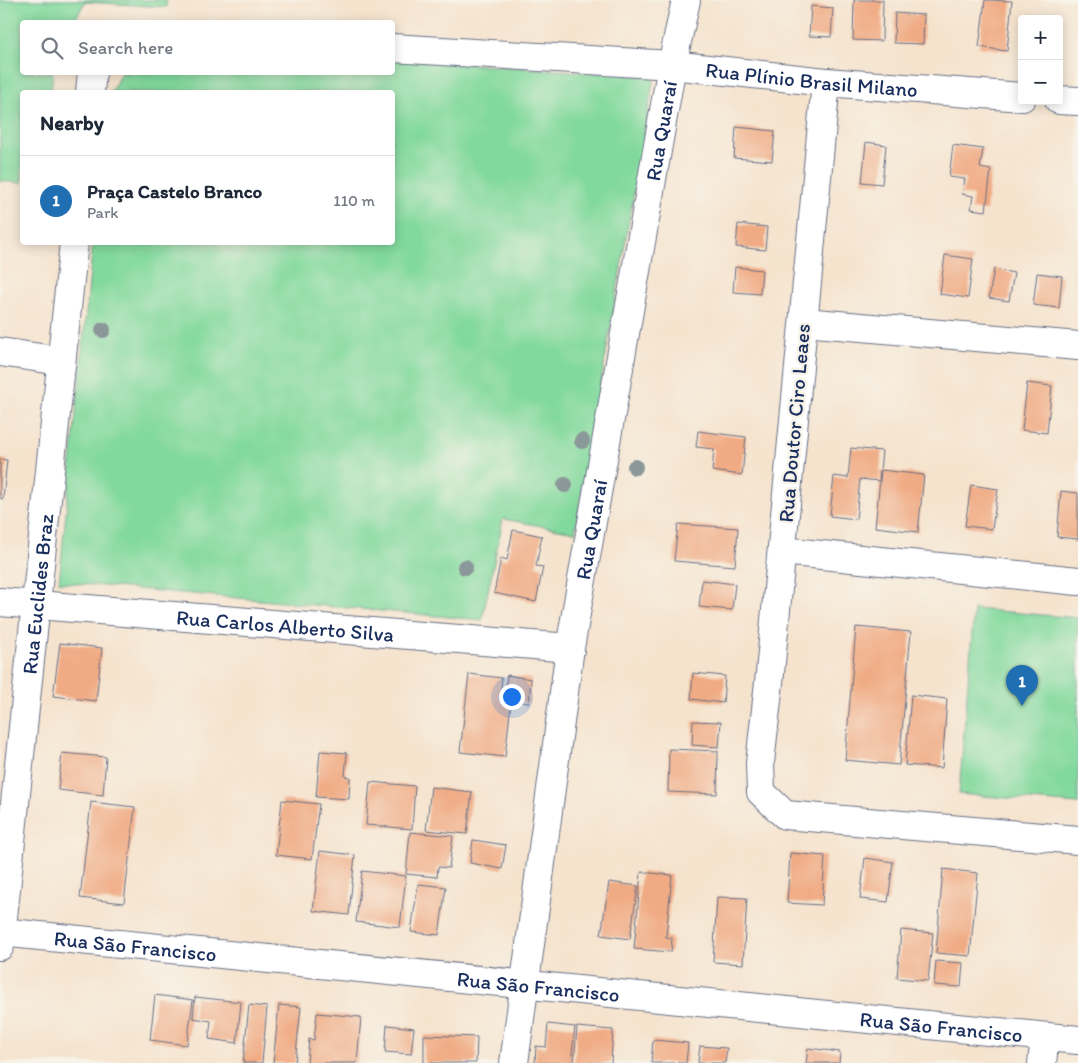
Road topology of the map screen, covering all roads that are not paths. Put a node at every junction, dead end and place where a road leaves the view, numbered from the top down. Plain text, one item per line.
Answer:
1 (686, 0) edge
2 (395, 48) edge
3 (672, 65) junction
4 (92, 75) edge
5 (826, 82) junction
6 (90, 90) edge
7 (1018, 97) edge
8 (1063, 100) edge
9 (1078, 101) edge
10 (74, 245) edge
11 (804, 322) junction
12 (1078, 346) edge
13 (0, 352) edge
14 (61, 360) junction
15 (782, 552) junction
16 (1078, 581) edge
17 (0, 602) edge
18 (36, 605) junction
19 (570, 648) junction
20 (1078, 840) edge
21 (0, 937) edge
22 (524, 985) junction
23 (1078, 1040) edge
24 (1044, 1050) edge
25 (514, 1063) edge

1 - 3 street, Rua Quaraí
2 - 3 street, Rua Plínio Brasil Milano
3 - 5 street, Rua Plínio Brasil Milano
3 - 19 street, Rua Quaraí
4 - 6 street
5 - 7 street, Rua Plínio Brasil Milano
5 - 11 street, Rua Doutor Ciro Leaes
8 - 9 street
10 - 14 street, Rua Euclides Braz
11 - 12 street
11 - 15 street, Rua Doutor Ciro Leaes
13 - 14 street
14 - 18 street, Rua Euclides Braz
15 - 16 street
15 - 20 street, Rua Doutor Ciro Leaes
17 - 18 street, Rua Carlos Alberto Silva
18 - 19 street, Rua Carlos Alberto Silva
18 - 21 street, Rua Euclides Braz
19 - 22 street, Rua Quaraí
21 - 22 street, Rua São Francisco
22 - 24 street, Rua São Francisco
22 - 25 street, Rua Quaraí
23 - 24 street, Rua São Francisco

